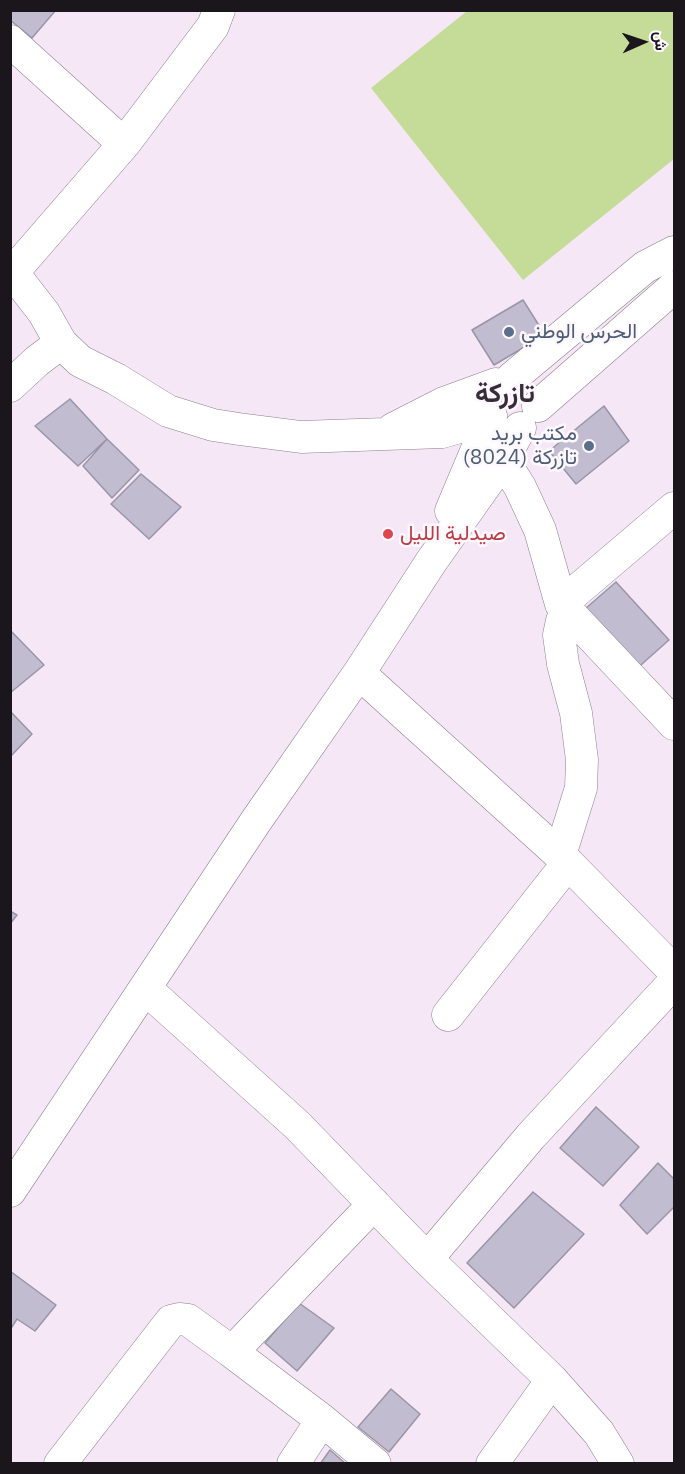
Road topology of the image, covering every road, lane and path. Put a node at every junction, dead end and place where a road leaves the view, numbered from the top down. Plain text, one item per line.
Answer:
1 (219, 10) edge
2 (10, 41) edge
3 (124, 144) junction
4 (675, 252) edge
5 (12, 271) edge
6 (675, 287) edge
7 (61, 343) junction
8 (10, 386) edge
9 (497, 398) junction
10 (529, 417) junction
11 (502, 460) junction
12 (675, 508) edge
13 (430, 562) junction
14 (563, 607) junction
15 (359, 673) junction
16 (675, 724) edge
17 (564, 859) junction
18 (675, 971) edge
19 (675, 982) edge
20 (146, 989) junction
21 (448, 1015) dead end
22 (10, 1191) edge
23 (374, 1204) junction
24 (427, 1259) junction
25 (232, 1352) junction
26 (552, 1380) junction
27 (322, 1419) junction
28 (60, 1464) edge
29 (293, 1464) edge
30 (375, 1464) edge
31 (492, 1464) edge
32 (618, 1464) edge

1 - 3 street
2 - 3 street
3 - 5 street
4 - 9 street
5 - 7 street
6 - 10 street
7 - 8 street
7 - 9 street
9 - 10 street
9 - 10 street
9 - 13 street
10 - 11 street
11 - 13 street
11 - 14 street
12 - 14 street
13 - 15 street
14 - 16 street
14 - 17 street
15 - 17 street
15 - 20 street
17 - 18 street
17 - 21 street
19 - 24 street
20 - 22 street
20 - 23 street
23 - 24 street
23 - 25 street
24 - 26 street
25 - 27 street
25 - 28 street
26 - 31 street
26 - 32 street
27 - 29 street
27 - 30 street

